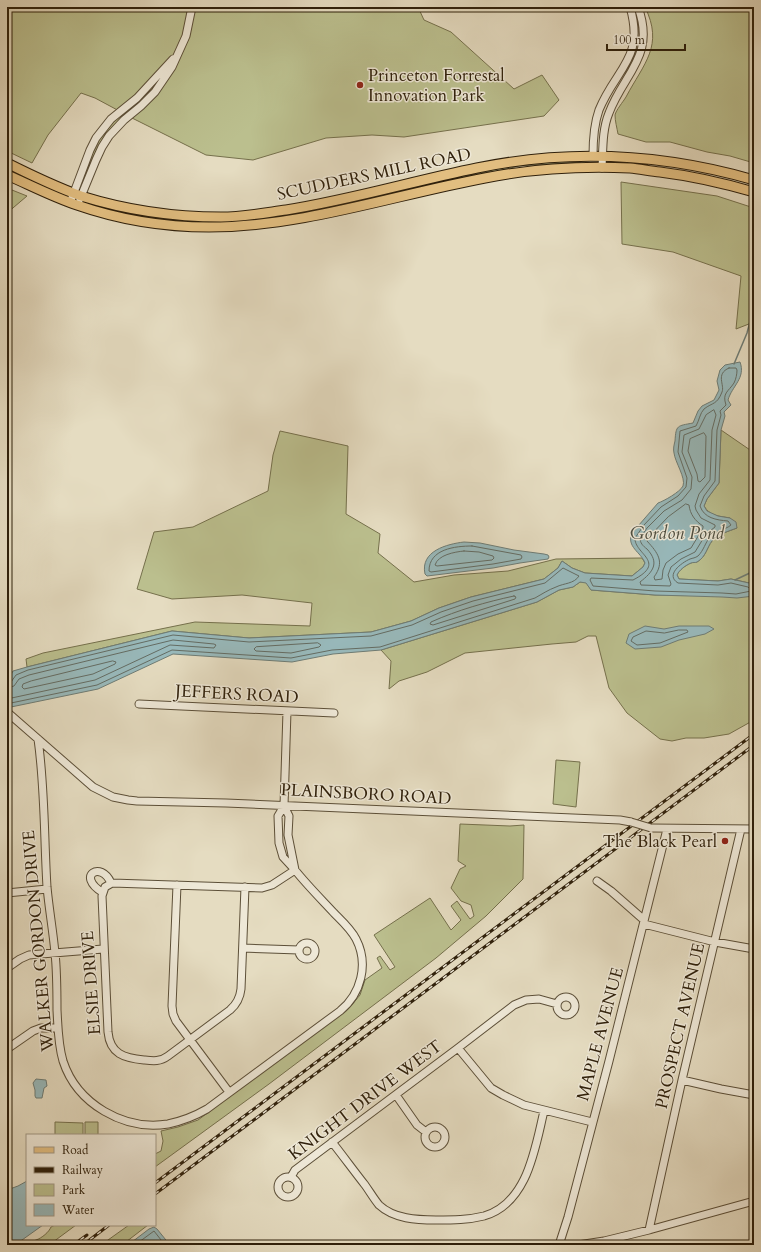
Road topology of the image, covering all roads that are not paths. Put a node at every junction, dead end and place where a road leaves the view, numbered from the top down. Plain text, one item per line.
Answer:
1 (192, 7) edge
2 (630, 7) edge
3 (638, 7) edge
4 (180, 51) junction
5 (144, 90) junction
6 (151, 97) junction
7 (593, 156) junction
8 (602, 156) junction
9 (7, 163) edge
10 (602, 168) junction
11 (7, 175) edge
12 (754, 180) edge
13 (754, 192) edge
14 (78, 194) junction
15 (74, 204) junction
16 (139, 704) dead end
17 (287, 711) junction
18 (7, 712) edge
19 (334, 713) dead end
20 (38, 739) junction
21 (284, 806) junction
22 (667, 829) junction
23 (740, 829) junction
24 (754, 829) edge
25 (295, 870) junction
26 (597, 881) dead end
27 (111, 883) junction
28 (177, 885) junction
29 (245, 888) junction
30 (48, 889) junction
31 (8, 890) edge
32 (102, 892) junction
33 (644, 922) junction
34 (715, 942) junction
35 (243, 948) junction
36 (103, 949) junction
37 (299, 950) dead end
38 (754, 950) edge
39 (55, 953) junction
40 (7, 968) edge
41 (557, 1004) dead end
42 (57, 1028) junction
43 (190, 1040) junction
44 (458, 1048) junction
45 (7, 1049) edge
46 (682, 1080) junction
47 (229, 1092) junction
48 (396, 1095) junction
49 (754, 1095) edge
50 (544, 1111) junction
51 (592, 1122) junction
52 (426, 1132) dead end
53 (332, 1142) junction
54 (291, 1177) dead end
55 (754, 1201) edge
56 (649, 1230) junction
57 (559, 1245) edge
58 (578, 1245) edge

1 - 4 street
2 - 7 street
3 - 8 street
4 - 5 street
4 - 6 street
5 - 6 street
5 - 14 street
6 - 14 street
7 - 8 main road, SCUDDERS MILL ROAD
7 - 14 main road, SCUDDERS MILL ROAD
8 - 10 street
8 - 12 main road, SCUDDERS MILL ROAD
9 - 14 main road, SCUDDERS MILL ROAD
10 - 13 main road, SCUDDERS MILL ROAD
10 - 15 main road, SCUDDERS MILL ROAD
11 - 15 main road, SCUDDERS MILL ROAD
14 - 15 street
16 - 17 street, JEFFERS ROAD
17 - 19 street, JEFFERS ROAD
17 - 21 street
18 - 20 street, PLAINSBORO ROAD
20 - 21 street, PLAINSBORO ROAD
20 - 30 street, WALKER GORDON DRIVE
21 - 22 street, PLAINSBORO ROAD, bridge
21 - 25 street
21 - 25 street, WALKER GORDON DRIVE
22 - 23 street, PLAINSBORO ROAD
22 - 33 street, MAPLE AVENUE
23 - 24 street, PLAINSBORO ROAD
23 - 34 street, PROSPECT AVENUE
25 - 29 street
25 - 47 street, WALKER GORDON DRIVE
26 - 33 street
27 - 28 street
27 - 32 street
27 - 32 street
28 - 29 street
28 - 43 street
29 - 35 street, ELSIE DRIVE
30 - 31 street
30 - 39 street, WALKER GORDON DRIVE
32 - 36 street, ELSIE DRIVE
33 - 34 street
33 - 51 street, MAPLE AVENUE
34 - 38 street
34 - 46 street, PROSPECT AVENUE
35 - 37 street
35 - 43 street, ELSIE DRIVE
36 - 39 street
36 - 43 street, ELSIE DRIVE
39 - 40 street
39 - 42 street, WALKER GORDON DRIVE
41 - 44 street, KNIGHT DRIVE WEST
42 - 45 street
42 - 47 street, WALKER GORDON DRIVE
43 - 47 street
44 - 48 street, KNIGHT DRIVE WEST
44 - 50 street
46 - 49 street
46 - 56 street, PROSPECT AVENUE
48 - 52 street
48 - 53 street, KNIGHT DRIVE WEST
50 - 51 street
50 - 53 street
51 - 57 street, MAPLE AVENUE
53 - 54 street, KNIGHT DRIVE WEST
55 - 56 street
56 - 58 street

